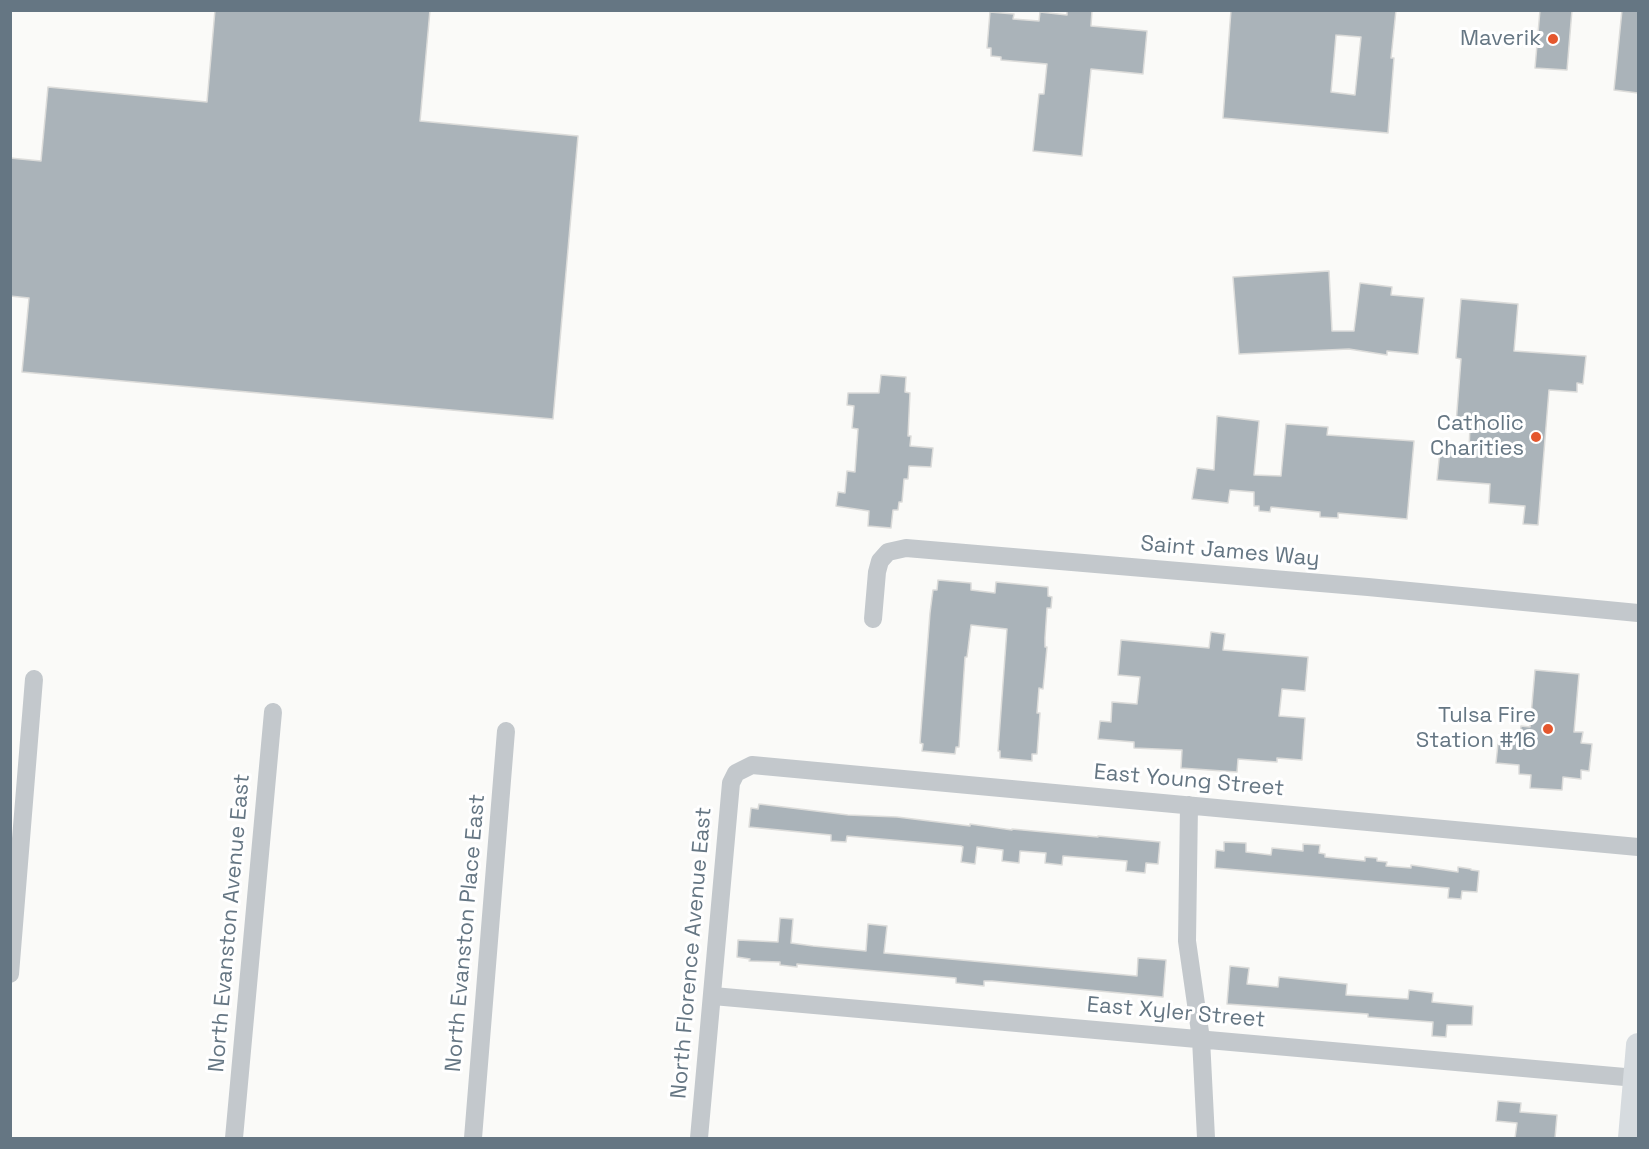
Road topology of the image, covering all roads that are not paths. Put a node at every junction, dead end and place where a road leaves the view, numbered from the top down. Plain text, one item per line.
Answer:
1 (1638, 613) edge
2 (873, 618) dead end
3 (34, 679) dead end
4 (273, 712) dead end
5 (506, 730) dead end
6 (736, 772) joint
7 (1190, 805) junction
8 (1638, 847) edge
9 (10, 974) edge
10 (713, 996) junction
11 (1201, 1039) junction
12 (1638, 1045) edge
13 (1636, 1078) junction
14 (234, 1138) edge
15 (473, 1138) edge
16 (699, 1138) edge
17 (1206, 1138) edge
18 (1630, 1138) edge

1 - 2 street, Saint James Way
3 - 9 street
4 - 14 street, North Evanston Avenue East
5 - 15 street, North Evanston Place East
6 - 7 street, East Young Street
6 - 10 street, North Florence Avenue East
7 - 8 street, East Young Street
7 - 11 street
10 - 11 street, East Xyler Street
10 - 16 street, North Florence Avenue East
11 - 13 street, East Xyler Street
11 - 17 street
12 - 13 main road
13 - 18 main road

